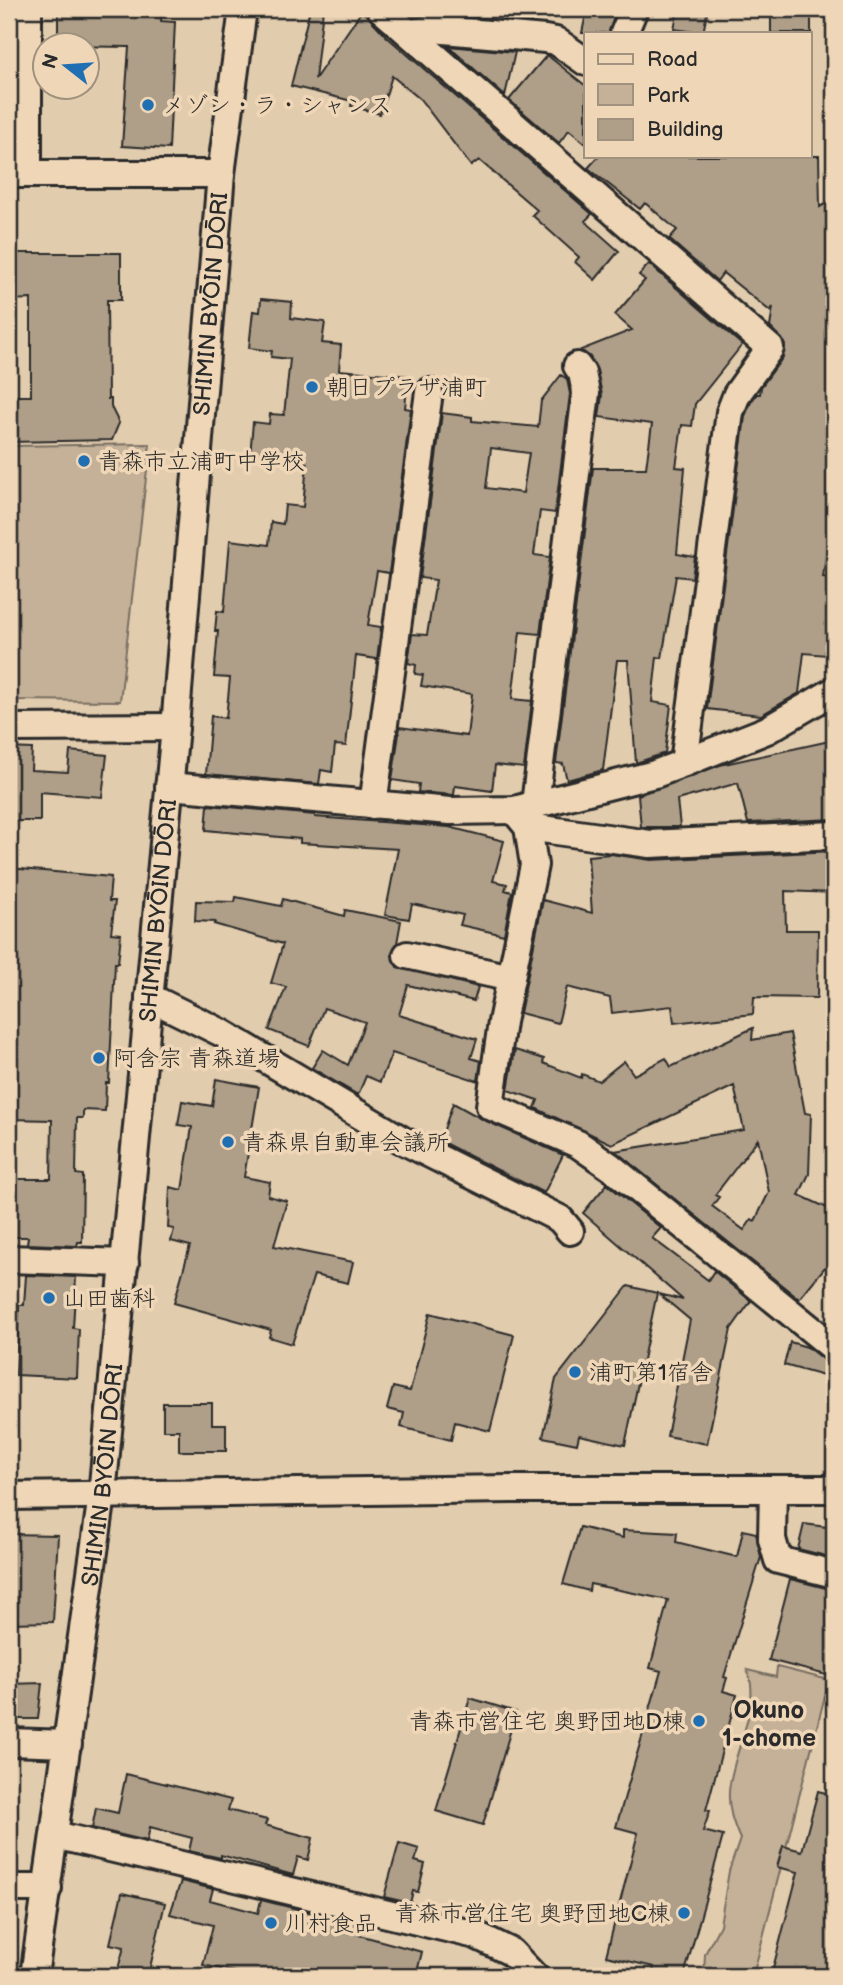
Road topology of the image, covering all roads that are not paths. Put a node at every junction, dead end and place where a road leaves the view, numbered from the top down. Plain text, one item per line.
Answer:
1 (28, 9) edge
2 (243, 9) edge
3 (381, 9) edge
4 (634, 9) edge
5 (624, 32) edge
6 (410, 33) junction
7 (584, 61) edge
8 (18, 174) edge
9 (220, 174) junction
10 (577, 366) dead end
11 (429, 392) dead end
12 (834, 691) edge
13 (175, 727) junction
14 (9, 728) edge
15 (684, 763) junction
16 (169, 786) junction
17 (373, 805) junction
18 (526, 814) junction
19 (834, 835) edge
20 (407, 955) dead end
21 (511, 978) junction
22 (149, 997) junction
23 (570, 1231) dead end
24 (9, 1259) edge
25 (125, 1263) junction
26 (834, 1348) edge
27 (773, 1489) junction
28 (834, 1489) edge
29 (102, 1495) junction
30 (9, 1496) edge
31 (834, 1574) edge
32 (9, 1742) edge
33 (68, 1744) junction
34 (55, 1835) junction
35 (9, 1888) edge
36 (48, 1888) junction
37 (34, 1976) edge
38 (534, 1976) edge

1 - 8 street
2 - 9 street, SHIMIN BYŌIN DŌRI
3 - 6 street
4 - 5 street
6 - 7 street
6 - 15 street
8 - 9 street
9 - 13 street, SHIMIN BYŌIN DŌRI
10 - 18 street
11 - 17 street
12 - 15 street
13 - 14 street
13 - 16 street, SHIMIN BYŌIN DŌRI
15 - 18 street
16 - 17 street
16 - 22 street, SHIMIN BYŌIN DŌRI
17 - 18 street
18 - 19 street
18 - 21 street
20 - 21 street
21 - 26 street
22 - 23 street
22 - 25 street, SHIMIN BYŌIN DŌRI
24 - 25 street
25 - 29 street, SHIMIN BYŌIN DŌRI
27 - 28 street
27 - 29 street
27 - 31 street
29 - 30 street
29 - 33 street, SHIMIN BYŌIN DŌRI
32 - 33 street
33 - 34 street, SHIMIN BYŌIN DŌRI
34 - 36 street, SHIMIN BYŌIN DŌRI
34 - 38 street
35 - 36 street
36 - 37 street, SHIMIN BYŌIN DŌRI

